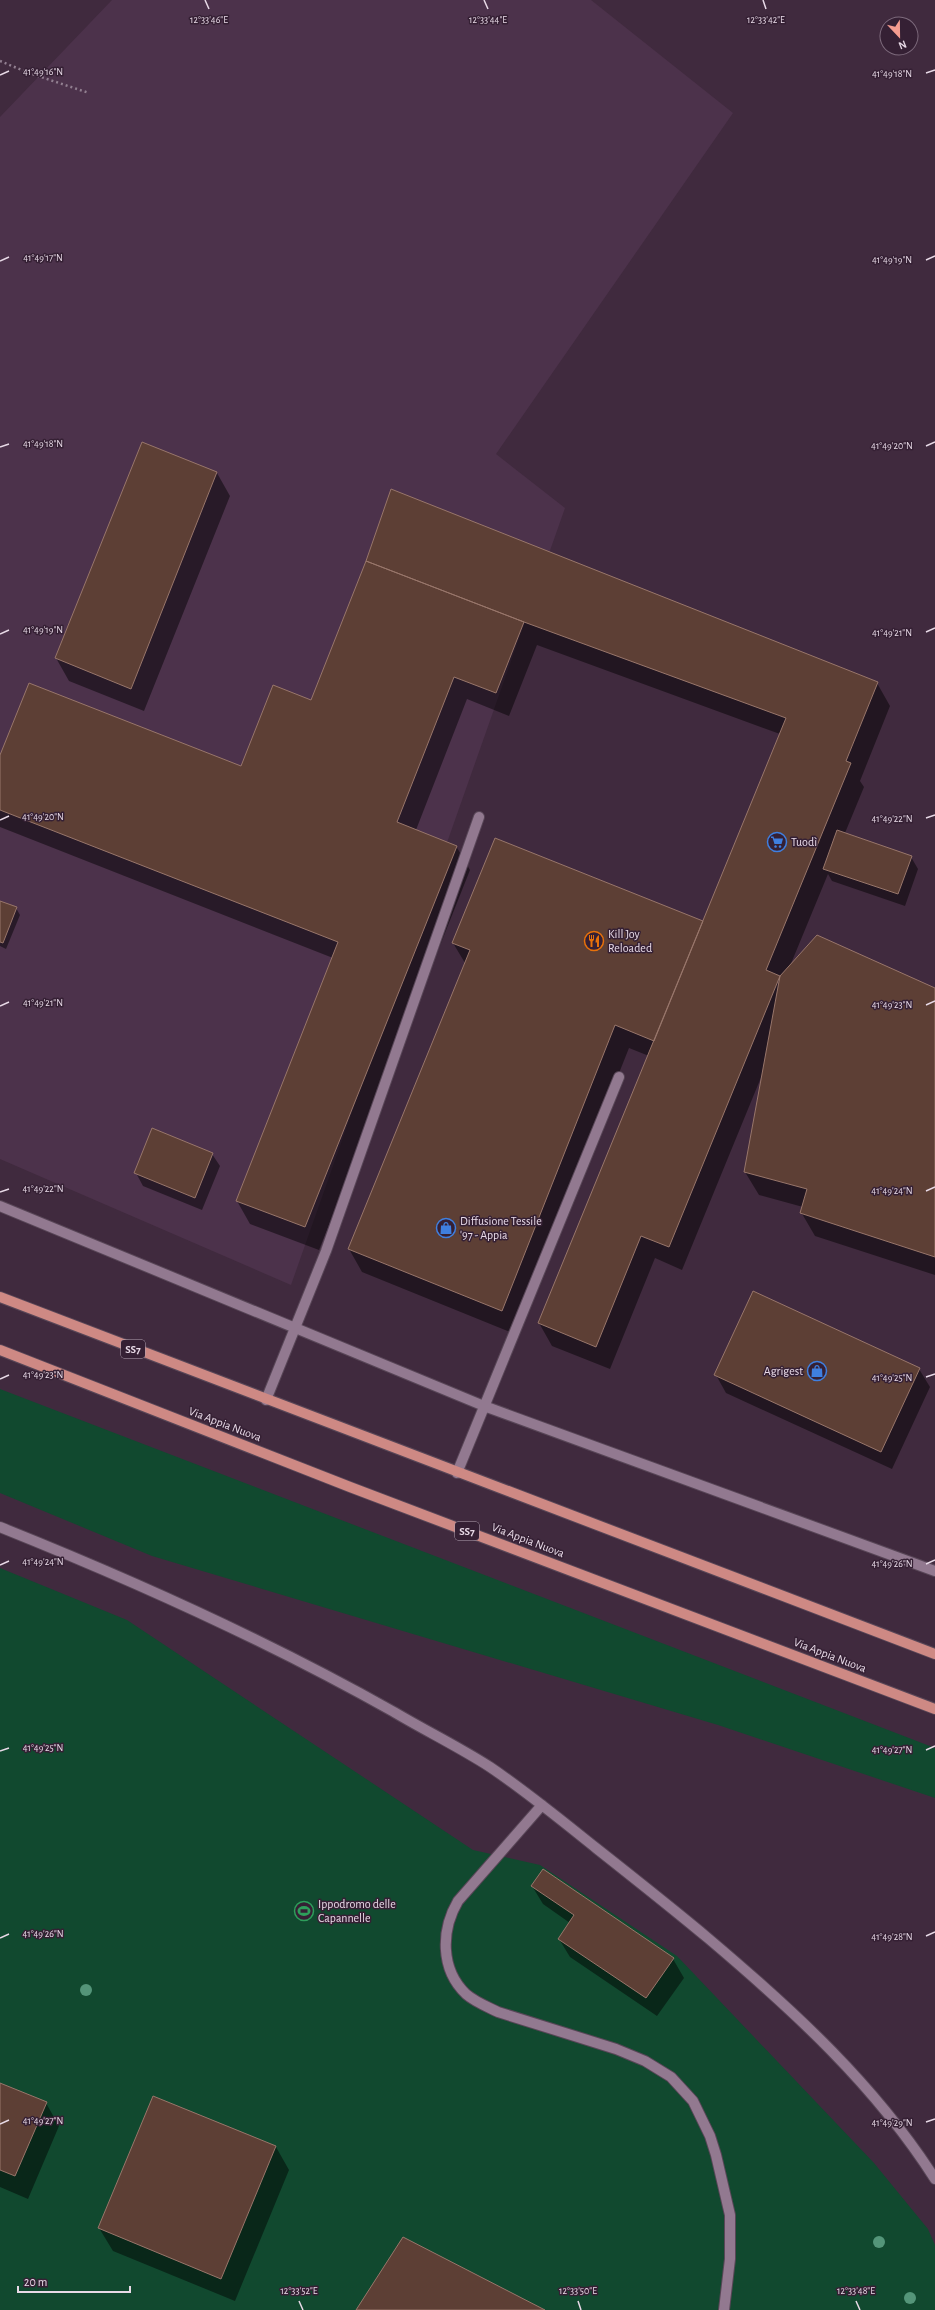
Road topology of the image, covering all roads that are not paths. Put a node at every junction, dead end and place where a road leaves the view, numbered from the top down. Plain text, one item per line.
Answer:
1 (479, 816) dead end
2 (619, 1077) dead end
3 (0, 1206) edge
4 (0, 1297) edge
5 (294, 1329) junction
6 (0, 1350) edge
7 (266, 1400) junction
8 (484, 1406) junction
9 (457, 1473) junction
10 (0, 1527) edge
11 (935, 1572) edge
12 (935, 1654) edge
13 (935, 1709) edge
14 (542, 1805) junction
15 (935, 2179) edge
16 (724, 2310) edge

1 - 5 lane
2 - 8 lane
3 - 5 lane
4 - 7 main road, SS7
5 - 7 lane
5 - 8 lane
6 - 13 main road, Via Appia Nuova / SS7
7 - 9 main road, SS7
8 - 9 lane
8 - 11 lane
9 - 12 main road, SS7
10 - 14 lane
14 - 15 lane
14 - 16 lane

